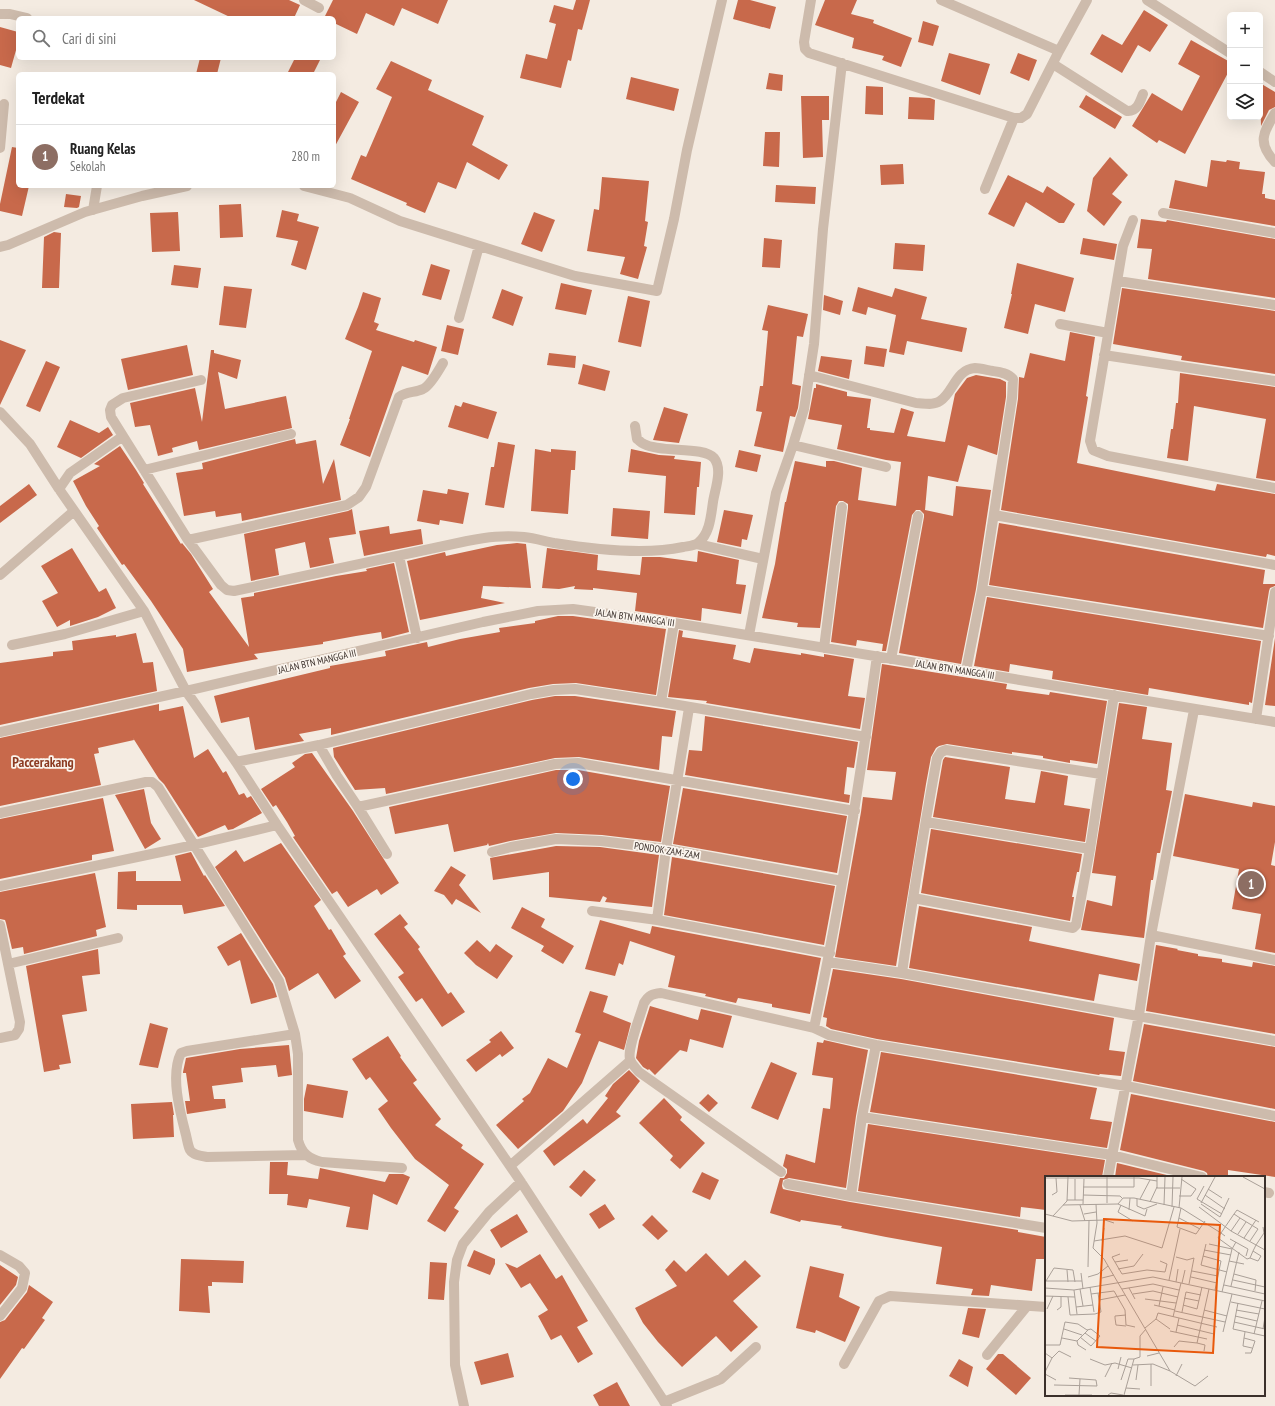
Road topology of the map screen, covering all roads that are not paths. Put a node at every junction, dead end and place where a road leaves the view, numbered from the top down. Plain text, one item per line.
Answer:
1 (304, 0) edge
2 (722, 0) edge
3 (811, 0) edge
4 (941, 0) edge
5 (1087, 0) edge
6 (1147, 0) edge
7 (319, 8) dead end
8 (0, 14) edge
9 (18, 16) edge
10 (1059, 51) junction
11 (1227, 51) edge
12 (842, 63) junction
13 (1053, 64) junction
14 (1263, 74) edge
15 (1275, 82) edge
16 (1143, 94) dead end
17 (4, 104) dead end
18 (1275, 113) edge
19 (1014, 118) junction
20 (0, 148) edge
21 (1275, 162) edge
22 (97, 188) edge
23 (178, 188) edge
24 (312, 188) edge
25 (985, 189) dead end
26 (92, 210) junction
27 (1163, 213) dead end
28 (1133, 220) dead end
29 (1275, 233) edge
30 (478, 246) junction
31 (0, 247) edge
32 (1118, 281) junction
33 (1275, 306) edge
34 (459, 318) dead end
35 (1060, 324) dead end
36 (1108, 333) junction
37 (1104, 355) junction
38 (443, 363) dead end
39 (809, 375) junction
40 (201, 380) dead end
41 (1275, 381) edge
42 (0, 412) edge
43 (635, 426) dead end
44 (291, 434) dead end
45 (123, 436) junction
46 (793, 445) junction
47 (886, 467) dead end
48 (144, 470) junction
49 (1275, 488) edge
50 (59, 489) junction
51 (842, 507) dead end
52 (74, 511) junction
53 (994, 515) junction
54 (918, 516) dead end
55 (188, 540) junction
56 (697, 544) junction
57 (399, 556) junction
58 (763, 559) junction
59 (1275, 565) edge
60 (0, 575) edge
61 (982, 590) junction
62 (1275, 592) edge
63 (144, 611) junction
64 (674, 623) junction
65 (749, 635) junction
66 (1269, 636) junction
67 (416, 638) junction
68 (12, 645) dead end
69 (824, 648) junction
70 (877, 656) junction
71 (891, 659) junction
72 (966, 671) junction
73 (186, 691) junction
74 (1114, 695) junction
75 (661, 702) junction
76 (689, 708) junction
77 (1194, 710) junction
78 (1256, 719) junction
79 (1275, 722) edge
80 (0, 732) edge
81 (866, 737) junction
82 (319, 745) junction
83 (236, 762) junction
84 (1101, 774) junction
85 (677, 781) junction
86 (358, 807) junction
87 (855, 811) junction
88 (0, 813) edge
89 (926, 822) junction
90 (277, 825) junction
91 (194, 845) junction
92 (666, 849) junction
93 (1090, 849) junction
94 (492, 852) dead end
95 (387, 854) dead end
96 (842, 880) junction
97 (0, 886) edge
98 (913, 898) junction
99 (592, 911) dead end
100 (657, 920) junction
101 (0, 926) edge
102 (1151, 935) junction
103 (118, 938) dead end
104 (829, 958) junction
105 (1275, 960) edge
106 (8, 964) junction
107 (902, 973) junction
108 (1139, 1015) junction
109 (814, 1028) junction
110 (295, 1034) junction
111 (0, 1038) edge
112 (1275, 1040) edge
113 (876, 1045) junction
114 (630, 1061) junction
115 (1126, 1086) junction
116 (1275, 1116) edge
117 (862, 1117) junction
118 (305, 1155) junction
119 (1112, 1155) junction
120 (510, 1166) junction
121 (402, 1168) dead end
122 (781, 1172) dead end
123 (1108, 1176) edge
124 (1198, 1176) edge
125 (521, 1182) junction
126 (788, 1184) dead end
127 (851, 1196) junction
128 (1045, 1228) edge
129 (0, 1255) edge
130 (1027, 1306) junction
131 (1045, 1307) edge
132 (0, 1316) edge
133 (756, 1346) dead end
134 (987, 1355) dead end
135 (844, 1364) dead end
136 (665, 1404) edge
137 (464, 1406) edge

1 - 7 street
2 - 30 street
3 - 12 street
4 - 10 street
5 - 10 street
6 - 11 street
8 - 9 street
10 - 13 street
12 - 19 street
12 - 39 street
13 - 16 street
13 - 19 street
14 - 15 street
17 - 20 street
18 - 21 street
19 - 25 street
22 - 26 street
23 - 26 street
24 - 30 street
26 - 31 street
27 - 29 street
28 - 32 street
30 - 34 street
32 - 33 street
32 - 36 street
35 - 36 street
36 - 37 street
37 - 41 street
37 - 49 street
38 - 55 street
39 - 46 street
39 - 53 street
40 - 45 street
42 - 50 street
43 - 56 street
44 - 48 street
45 - 48 street
45 - 50 street
46 - 47 street
46 - 58 street
48 - 55 street
50 - 52 street
51 - 69 street
52 - 60 street
52 - 63 street
53 - 59 street
53 - 61 street
54 - 71 street
55 - 57 street
56 - 57 street
56 - 58 street
57 - 67 street
58 - 65 street
61 - 66 street
61 - 72 street
62 - 66 street
63 - 68 street
63 - 73 street
64 - 65 street, JALAN BTN MANGGA III
64 - 67 street, JALAN BTN MANGGA III
64 - 75 street
65 - 69 street, JALAN BTN MANGGA III
66 - 78 street
67 - 73 street, JALAN BTN MANGGA III
69 - 70 street, JALAN BTN MANGGA III
70 - 71 street, JALAN BTN MANGGA III
70 - 81 street
71 - 72 street, JALAN BTN MANGGA III
72 - 74 street, JALAN BTN MANGGA III
73 - 80 street, JALAN BTN MANGGA III
73 - 83 street
74 - 77 street, JALAN BTN MANGGA III
74 - 84 street
75 - 76 street
75 - 82 street
76 - 81 street
76 - 85 street
77 - 78 street, JALAN BTN MANGGA III
77 - 102 street
78 - 79 street, JALAN BTN MANGGA III
81 - 87 street
82 - 83 street
82 - 86 street
83 - 90 street
84 - 89 street
84 - 93 street
85 - 86 street
85 - 87 street
85 - 92 street
86 - 95 street
87 - 96 street
88 - 91 street
89 - 93 street
89 - 98 street
90 - 91 street
90 - 120 street
91 - 97 street
91 - 110 street
92 - 94 street, PONDOK ZAM-ZAM
92 - 96 street, PONDOK ZAM-ZAM
92 - 100 street
93 - 98 street
96 - 104 street
98 - 107 street
99 - 100 street
100 - 104 street
101 - 106 street
102 - 105 street
102 - 108 street
103 - 106 street
104 - 107 street
104 - 109 street
106 - 111 street
107 - 108 street
108 - 112 street
108 - 115 street
109 - 113 street
109 - 114 street
110 - 118 street
110 - 118 street
113 - 115 street
113 - 117 street
114 - 120 street
114 - 122 street
115 - 116 street
115 - 119 street
117 - 119 street
117 - 127 street
118 - 121 street
119 - 123 street
119 - 124 street
120 - 125 street
125 - 136 street
125 - 137 street
126 - 127 street
127 - 128 street
129 - 132 street
130 - 131 street
130 - 134 street
130 - 135 street
133 - 136 street

